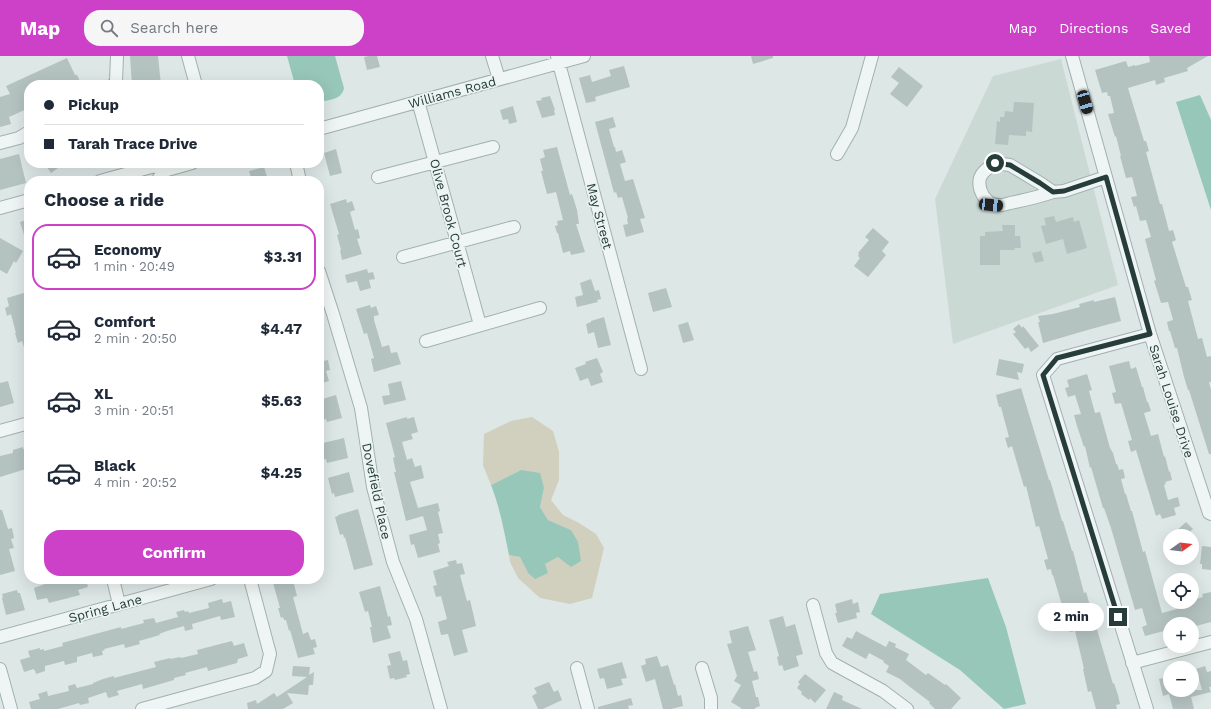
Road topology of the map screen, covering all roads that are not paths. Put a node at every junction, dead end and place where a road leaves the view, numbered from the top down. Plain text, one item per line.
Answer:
1 (117, 56) edge
2 (188, 56) edge
3 (492, 56) edge
4 (584, 56) edge
5 (872, 56) edge
6 (1072, 56) edge
7 (558, 59) edge
8 (499, 79) junction
9 (116, 80) edge
10 (195, 80) edge
11 (418, 101) junction
12 (324, 127) edge
13 (24, 135) edge
14 (0, 143) edge
15 (493, 147) dead end
16 (837, 154) dead end
17 (435, 162) junction
18 (148, 168) edge
19 (160, 168) edge
20 (172, 168) edge
21 (164, 170) junction
22 (118, 176) edge
23 (160, 176) edge
24 (378, 177) dead end
25 (1106, 177) junction
26 (1053, 192) junction
27 (24, 201) edge
28 (0, 208) edge
29 (514, 227) dead end
30 (457, 243) junction
31 (403, 257) dead end
32 (324, 285) edge
33 (540, 308) dead end
34 (480, 325) junction
35 (1150, 334) junction
36 (426, 341) dead end
37 (641, 370) dead end
38 (24, 424) edge
39 (0, 431) edge
40 (1211, 514) edge
41 (114, 584) edge
42 (193, 584) edge
43 (251, 584) edge
44 (119, 604) junction
45 (813, 605) dead end
46 (0, 637) edge
47 (1211, 642) edge
48 (1132, 663) junction
49 (577, 668) dead end
50 (702, 668) dead end
51 (0, 669) edge
52 (11, 709) edge
53 (142, 709) edge
54 (441, 709) edge
55 (588, 709) edge
56 (711, 709) edge
57 (907, 709) edge
58 (1147, 709) edge

1 - 9 street
2 - 10 street
3 - 8 street
4 - 7 street, Williams Road
5 - 16 street
6 - 25 street, Sarah Louise Drive
7 - 8 street, Williams Road
7 - 37 street, May Street
8 - 11 street, Williams Road
11 - 12 street, Williams Road
11 - 17 street, Olive Brook Court
13 - 14 street
15 - 17 street
17 - 24 street
17 - 30 street, Olive Brook Court
18 - 22 street
19 - 21 street
20 - 21 street
21 - 23 street
25 - 26 street
25 - 35 street, Sarah Louise Drive
26 - 26 street
27 - 28 street
29 - 30 street
30 - 31 street
30 - 34 street, Olive Brook Court
32 - 54 street, Dovefield Place
33 - 34 street
34 - 36 street
35 - 40 street, Sarah Louise Drive
35 - 48 street
38 - 39 street
41 - 44 street
42 - 44 street, Spring Lane
43 - 53 street
44 - 46 street, Spring Lane
45 - 57 street
47 - 48 street
48 - 58 street
49 - 55 street
50 - 56 street
51 - 52 street

